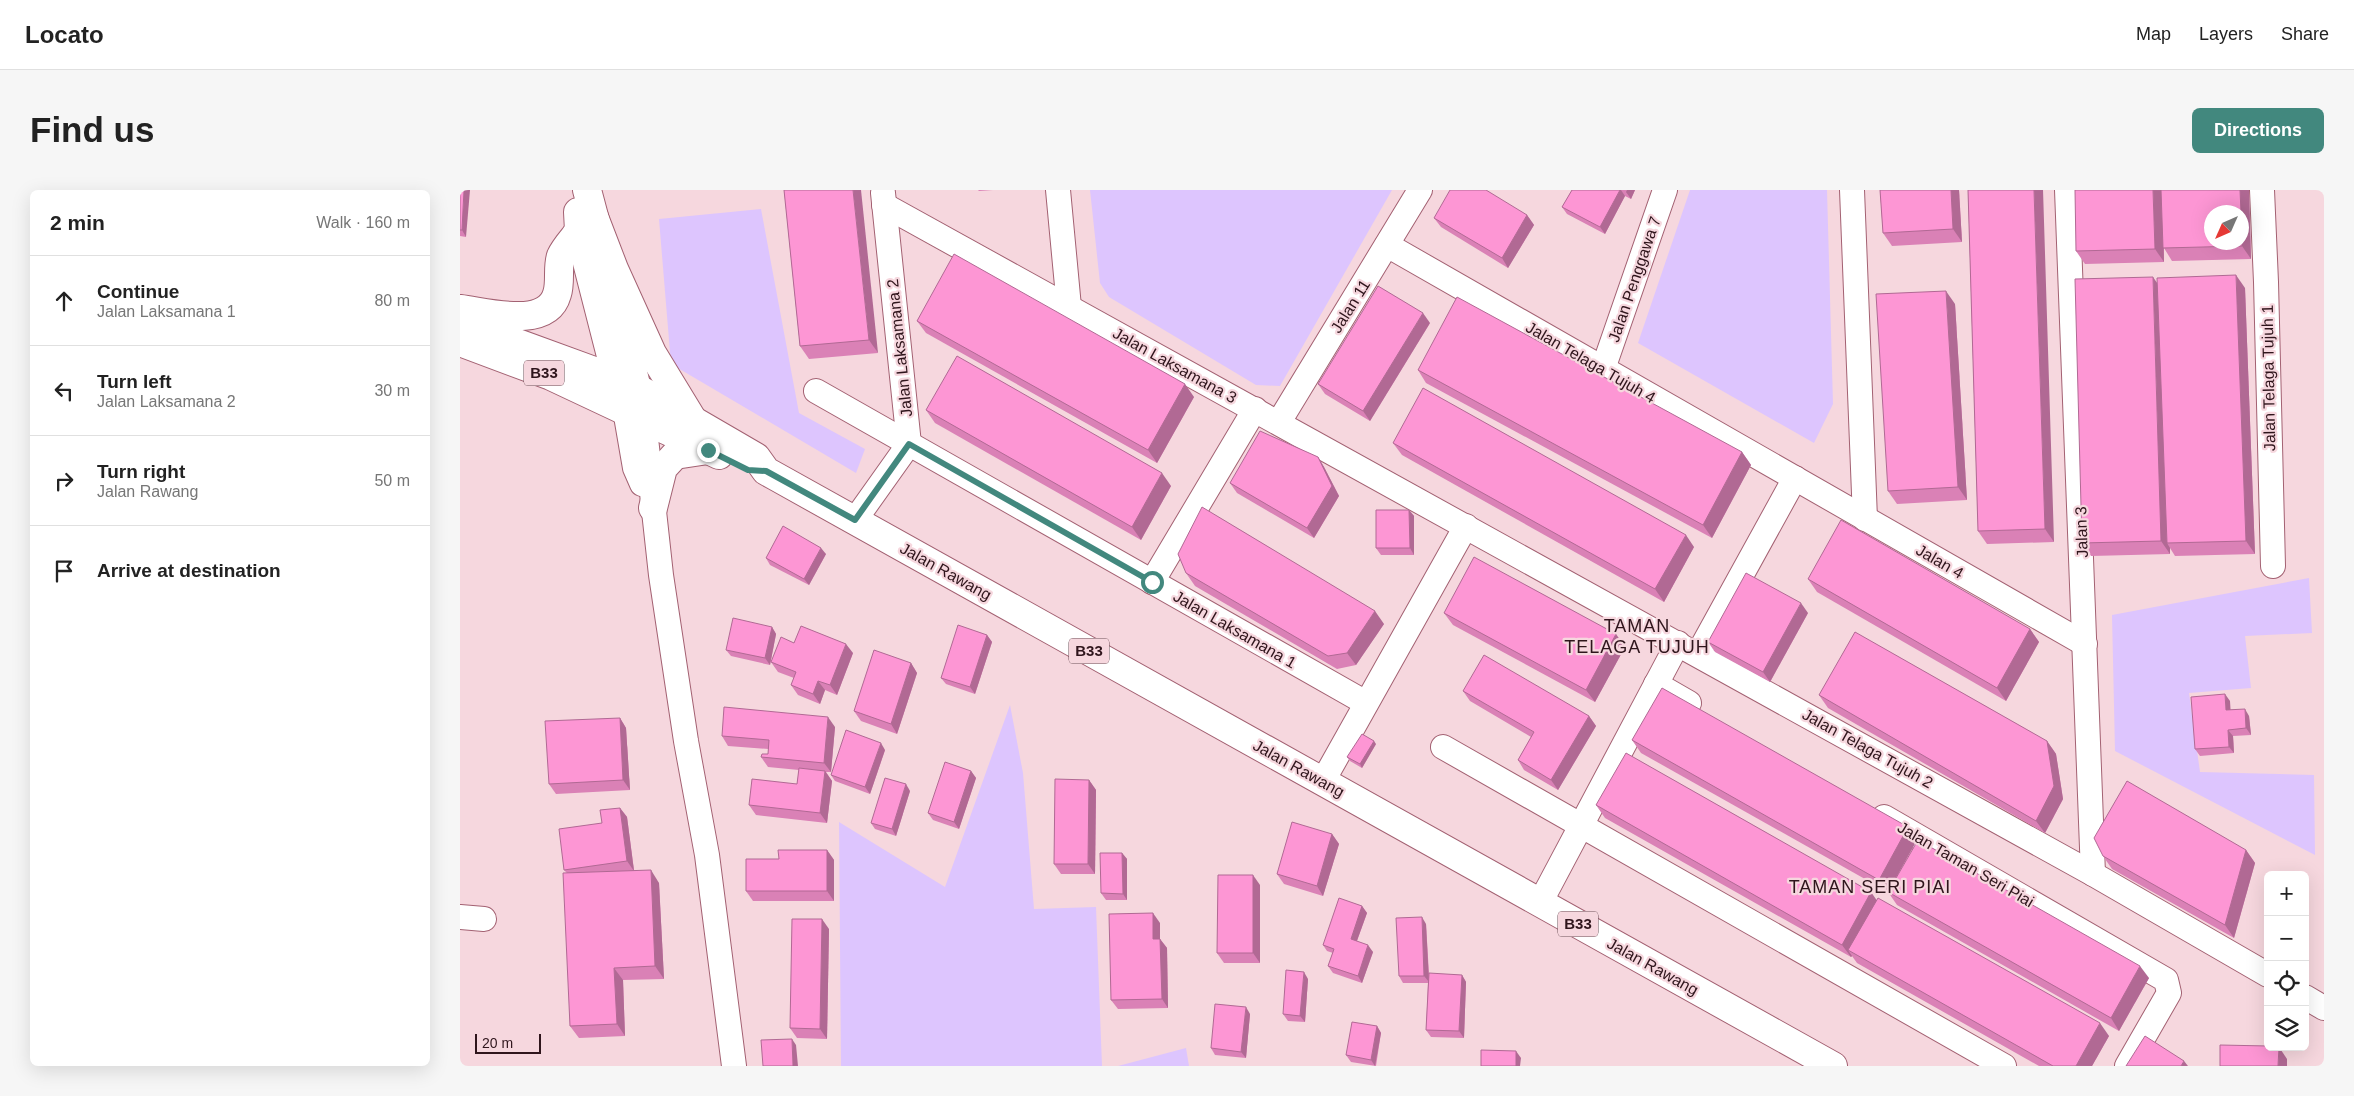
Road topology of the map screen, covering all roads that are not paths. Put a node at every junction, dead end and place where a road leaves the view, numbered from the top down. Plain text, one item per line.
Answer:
1 (576, 190) edge
2 (587, 190) edge
3 (1058, 190) edge
4 (1420, 190) edge
5 (1665, 190) edge
6 (1852, 190) edge
7 (2067, 190) edge
8 (2262, 190) edge
9 (883, 197) edge
10 (587, 224) junction
11 (1387, 246) junction
12 (1069, 307) junction
13 (460, 309) edge
14 (460, 322) edge
15 (460, 342) edge
16 (1603, 369) junction
17 (816, 391) dead end
18 (631, 400) junction
19 (1255, 409) junction
20 (694, 420) junction
21 (1279, 422) junction
22 (909, 444) junction
23 (708, 450) junction
24 (766, 471) junction
25 (1795, 478) junction
26 (653, 508) junction
27 (1865, 519) junction
28 (855, 520) junction
29 (1466, 526) junction
30 (2272, 566) dead end
31 (1152, 582) junction
32 (2085, 644) junction
33 (1688, 648) junction
34 (1656, 684) junction
35 (1366, 703) junction
36 (1707, 714) edge
37 (1443, 746) dead end
38 (1323, 781) junction
39 (1868, 808) edge
40 (1581, 825) junction
41 (2093, 874) junction
42 (1540, 902) junction
43 (460, 917) edge
44 (484, 919) dead end
45 (2264, 973) edge
46 (2309, 999) edge
47 (2324, 1008) edge
48 (734, 1066) edge
49 (1833, 1066) edge
50 (2004, 1066) edge
51 (2128, 1066) edge

1 - 10 main road
2 - 10 main road
3 - 12 street
4 - 11 street, Jalan 11
5 - 16 street, Jalan Penggawa 7
6 - 27 street
7 - 32 street, Jalan 3
8 - 30 street, Jalan Telaga Tujuh 1
9 - 12 street, Jalan Laksamana 3
9 - 22 street, Jalan Laksamana 2
10 - 13 main road
10 - 18 main road
10 - 20 main road
11 - 16 street, Jalan Telaga Tujuh 4
11 - 21 street, Jalan 11
12 - 19 street, Jalan Laksamana 3
14 - 18 main road, Jalan Rawang / B33
15 - 18 main road, Jalan Rawang / B33
16 - 25 street, Jalan Telaga Tujuh 4
17 - 22 street, Jalan Laksamana 1
18 - 20 main road, Jalan Rawang / B33
18 - 23 main road, Jalan Rawang / B33
18 - 26 street
19 - 21 street, Jalan Laksamana 3
19 - 31 street
20 - 24 main road, Jalan Rawang / B33
21 - 29 street, Jalan Laksamana 3
22 - 28 street
22 - 31 street, Jalan Laksamana 1
23 - 24 main road, Jalan Rawang / B33
23 - 26 main road
24 - 28 main road, Jalan Rawang / B33
25 - 27 street, Jalan 4
25 - 33 street
26 - 48 street
27 - 32 street, Jalan 4
28 - 38 main road, Jalan Rawang / B33
29 - 33 street, Jalan Telaga Tujuh 2
29 - 35 street
31 - 35 street, Jalan Laksamana 1
32 - 41 street, Jalan 3
33 - 34 street
33 - 41 street, Jalan Telaga Tujuh 2
34 - 36 street
34 - 40 street
35 - 38 street
37 - 40 street
38 - 42 main road, Jalan Rawang / B33
39 - 51 street, Jalan Taman Seri Piai
40 - 42 street
40 - 50 street
41 - 45 street, Jalan Telaga Tujuh 2
42 - 49 main road, Jalan Rawang / B33
43 - 44 street
46 - 47 street

